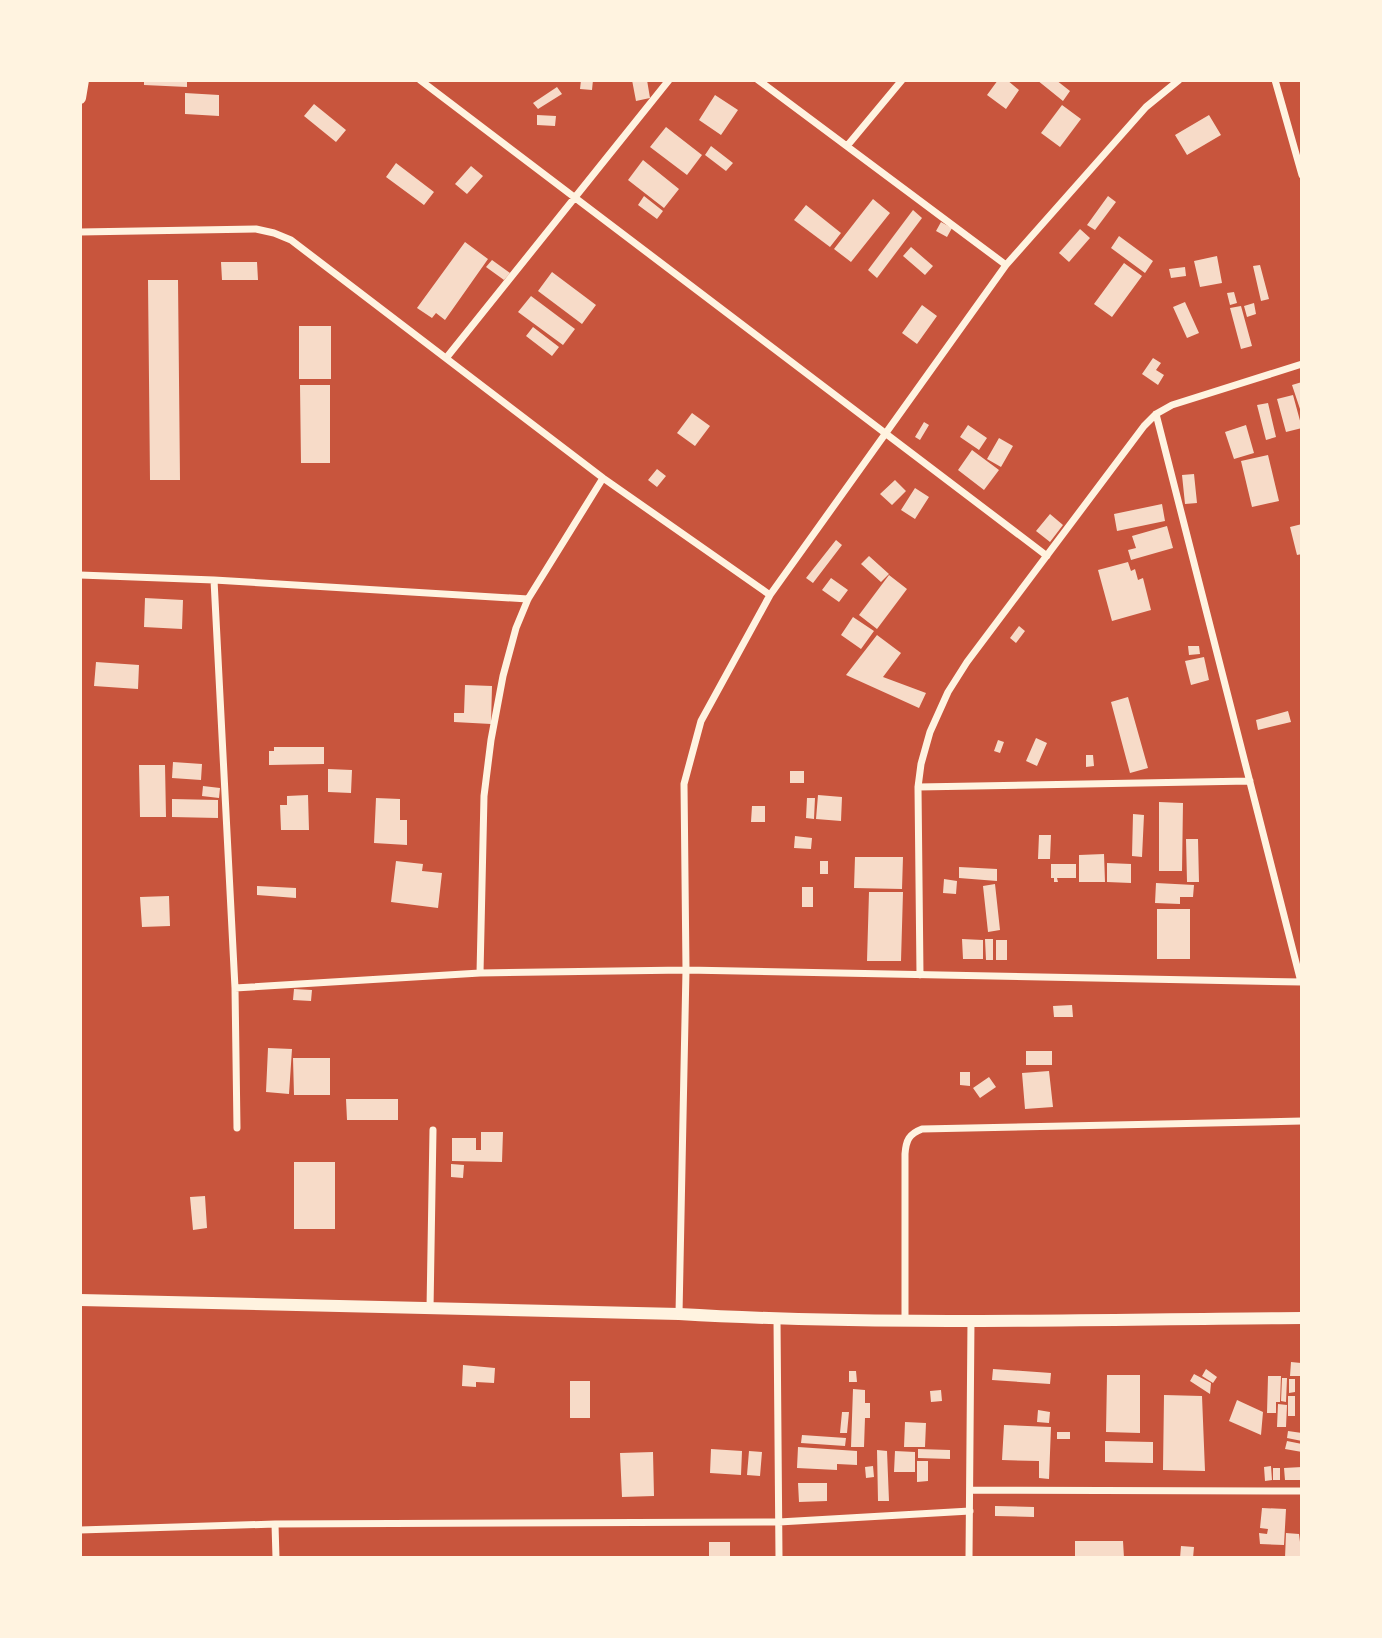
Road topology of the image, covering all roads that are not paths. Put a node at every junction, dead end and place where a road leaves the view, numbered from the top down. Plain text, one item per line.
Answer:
1 (83, 80) edge
2 (420, 80) edge
3 (669, 80) edge
4 (758, 80) edge
5 (902, 80) edge
6 (1179, 80) edge
7 (1275, 80) edge
8 (80, 98) edge
9 (1297, 143) edge
10 (847, 146) junction
11 (1301, 174) edge
12 (577, 197) junction
13 (80, 232) edge
14 (1006, 265) junction
15 (447, 357) junction
16 (1301, 364) edge
17 (1156, 414) junction
18 (886, 434) junction
19 (603, 478) junction
20 (1047, 556) junction
21 (80, 575) edge
22 (215, 580) junction
23 (769, 595) junction
24 (528, 599) junction
25 (1250, 781) junction
26 (918, 787) junction
27 (686, 970) junction
28 (480, 973) junction
29 (920, 975) junction
30 (1301, 982) edge
31 (235, 988) junction
32 (1301, 1121) edge
33 (237, 1128) dead end
34 (433, 1130) dead end
35 (80, 1300) edge
36 (430, 1309) junction
37 (679, 1314) junction
38 (1301, 1318) edge
39 (777, 1319) junction
40 (971, 1320) junction
41 (905, 1321) junction
42 (970, 1490) junction
43 (1301, 1491) edge
44 (970, 1511) junction
45 (779, 1522) junction
46 (275, 1524) junction
47 (80, 1530) edge
48 (276, 1558) edge
49 (779, 1558) edge
50 (969, 1558) edge

1 - 8 street
2 - 12 street
3 - 12 street
4 - 10 street
5 - 10 street
6 - 14 street
7 - 9 street
9 - 11 street
10 - 14 street
12 - 15 street
12 - 18 street
13 - 15 street
14 - 18 street
15 - 19 street
16 - 17 street
17 - 20 street
17 - 25 street
18 - 20 street
18 - 23 street
19 - 23 street
19 - 24 street
20 - 26 street
21 - 22 street
22 - 24 street
22 - 31 street
23 - 27 street
24 - 28 street
25 - 26 street
25 - 30 street
26 - 29 street
27 - 28 street
27 - 29 street
27 - 37 street
28 - 31 street
29 - 30 street
31 - 33 street
32 - 41 street
34 - 36 street
35 - 36 street
36 - 37 street
37 - 39 street
38 - 40 street
39 - 41 street
39 - 45 street
40 - 41 street
40 - 42 street
42 - 43 street
42 - 44 street
44 - 45 street
44 - 50 street
45 - 46 street
45 - 49 street
46 - 47 street
46 - 48 street

